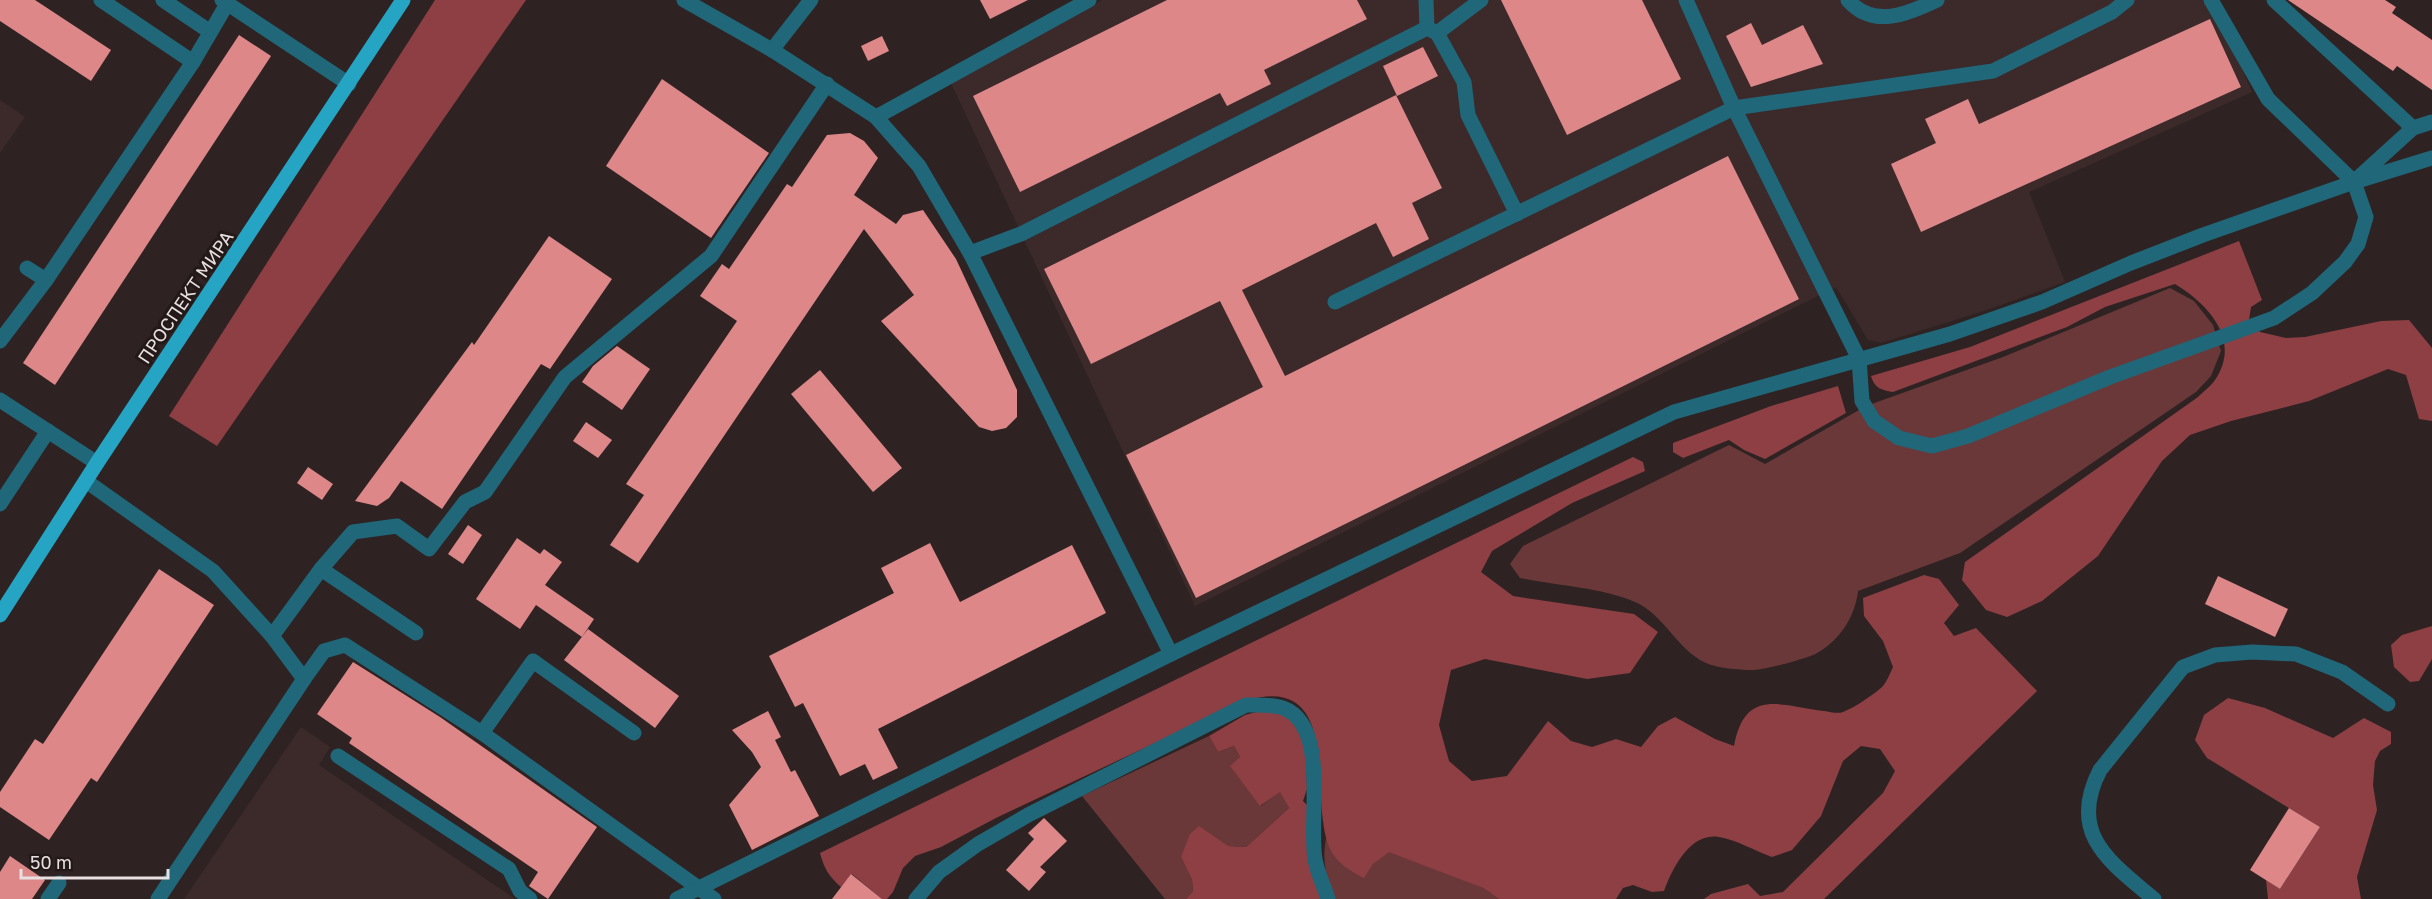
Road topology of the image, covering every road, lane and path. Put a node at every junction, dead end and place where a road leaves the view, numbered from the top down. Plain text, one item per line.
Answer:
1 (101, 0) edge
2 (163, 0) edge
3 (404, 0) edge
4 (684, 0) edge
5 (811, 0) edge
6 (1089, 0) edge
7 (1426, 0) edge
8 (1481, 0) edge
9 (1686, 0) edge
10 (1848, 0) edge
11 (1937, 0) edge
12 (2127, 0) edge
13 (2211, 0) edge
14 (2274, 0) edge
15 (225, 2) edge
16 (209, 31) junction
17 (1432, 31) junction
18 (772, 50) junction
19 (193, 62) junction
20 (348, 84) junction
21 (827, 84) junction
22 (1734, 108) junction
23 (876, 117) junction
24 (2432, 122) edge
25 (2413, 128) junction
26 (2432, 158) edge
27 (2354, 182) junction
28 (1517, 214) junction
29 (970, 252) junction
30 (27, 268) dead end
31 (46, 280) junction
32 (1335, 302) dead end
33 (0, 341) edge
34 (1859, 359) junction
35 (0, 400) edge
36 (48, 431) junction
37 (97, 463) junction
38 (86, 481) junction
39 (0, 504) edge
40 (321, 569) junction
41 (0, 615) edge
42 (416, 633) dead end
43 (272, 636) junction
44 (1171, 654) junction
45 (303, 679) junction
46 (2388, 704) dead end
47 (482, 734) junction
48 (634, 734) dead end
49 (338, 756) dead end
50 (59, 883) dead end
51 (699, 888) junction
52 (48, 899) edge
53 (158, 899) edge
54 (530, 899) edge
55 (676, 899) edge
56 (714, 899) edge
57 (916, 899) edge
58 (1328, 899) edge
59 (2154, 899) edge

1 - 19 street
2 - 16 street
3 - 20 main road, ПРОСПЕКТ МИРА
4 - 18 street
5 - 18 street
6 - 23 street
7 - 17 street
8 - 17 street
9 - 22 street
10 - 11 street
12 - 22 street
13 - 27 street
14 - 25 street
15 - 16 street
15 - 20 street
16 - 19 street
17 - 28 street
17 - 29 street
18 - 21 street
19 - 31 street
20 - 37 main road, ПРОСПЕКТ МИРА
21 - 23 street
21 - 40 street
22 - 28 street
22 - 34 street
23 - 29 street
24 - 25 street
25 - 27 street
26 - 27 street
27 - 34 street
27 - 34 street
28 - 32 street
29 - 44 street
30 - 31 street
31 - 33 street
34 - 44 street
35 - 36 street
36 - 37 street
36 - 39 street
37 - 38 main road, ПРОСПЕКТ МИРА
38 - 41 main road, ПРОСПЕКТ МИРА
38 - 43 street
40 - 42 street
40 - 43 street
43 - 45 street
44 - 51 street
45 - 47 street
45 - 53 street
46 - 59 street
47 - 48 street
47 - 51 street
49 - 54 street
50 - 52 street
51 - 55 street
51 - 56 street
57 - 58 street

